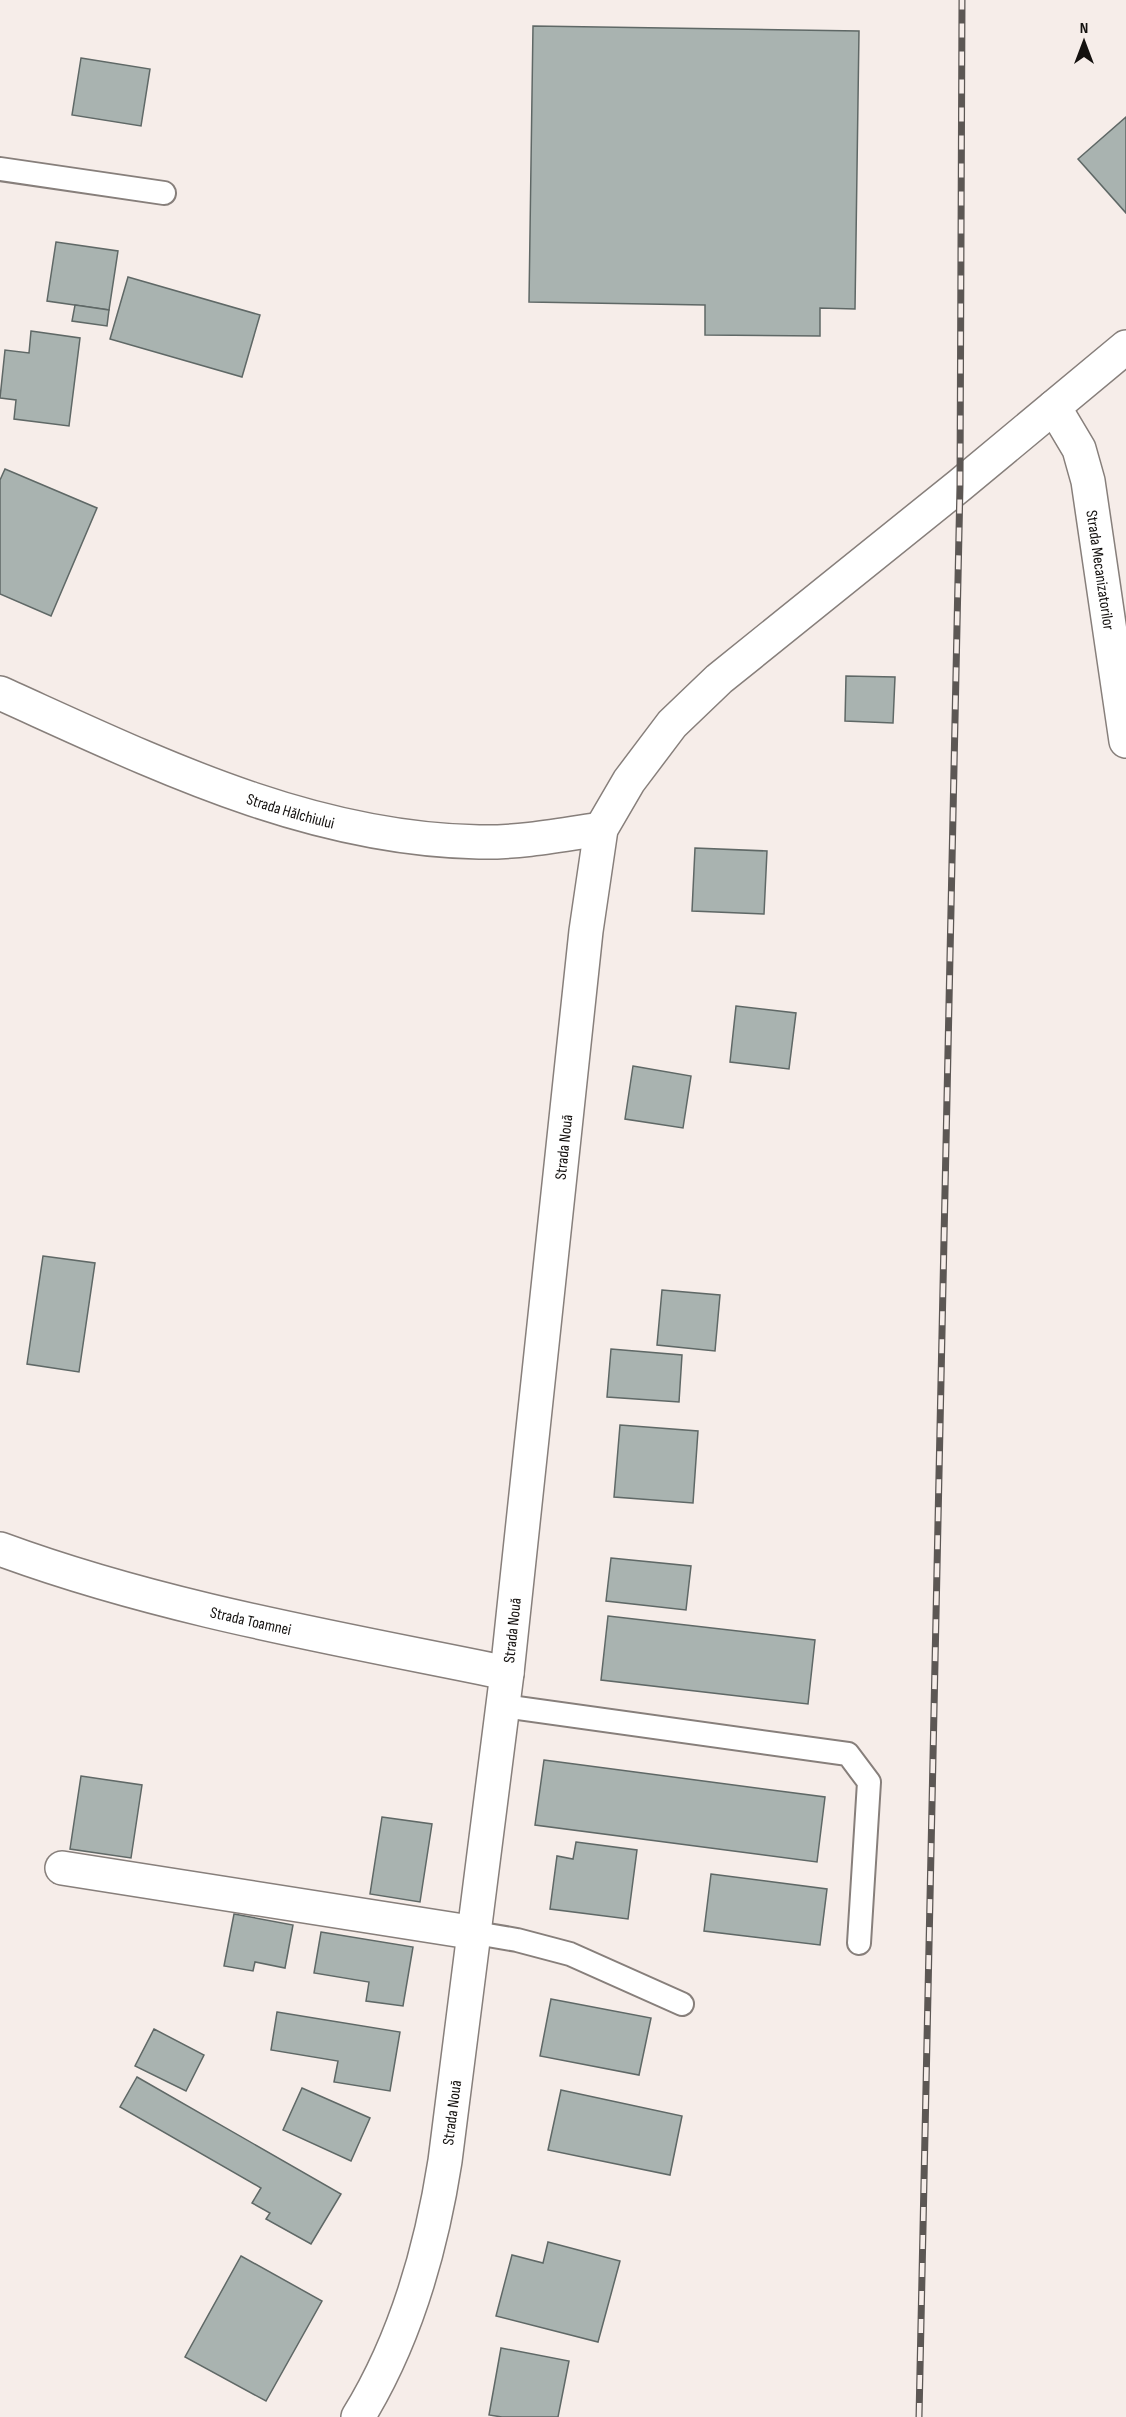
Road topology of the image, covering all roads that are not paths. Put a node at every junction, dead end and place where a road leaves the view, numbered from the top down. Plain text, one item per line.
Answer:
1 (0, 169) edge
2 (164, 193) dead end
3 (1126, 347) edge
4 (1054, 407) junction
5 (0, 693) edge
6 (1126, 741) edge
7 (601, 829) junction
8 (0, 1549) edge
9 (507, 1673) junction
10 (503, 1706) junction
11 (62, 1868) dead end
12 (476, 1933) junction
13 (859, 1943) dead end
14 (682, 2004) dead end
15 (358, 2417) edge

1 - 2 lane
3 - 4 main road
4 - 6 main road, Strada Mecanizatorilor
4 - 7 main road
5 - 7 main road, Strada Hălchiului
7 - 9 main road, Strada Nouă
8 - 9 main road, Strada Toamnei
9 - 10 main road, Strada Nouă
10 - 12 main road, Strada Nouă
10 - 13 lane
11 - 12 main road
12 - 14 lane
12 - 15 main road, Strada Nouă

